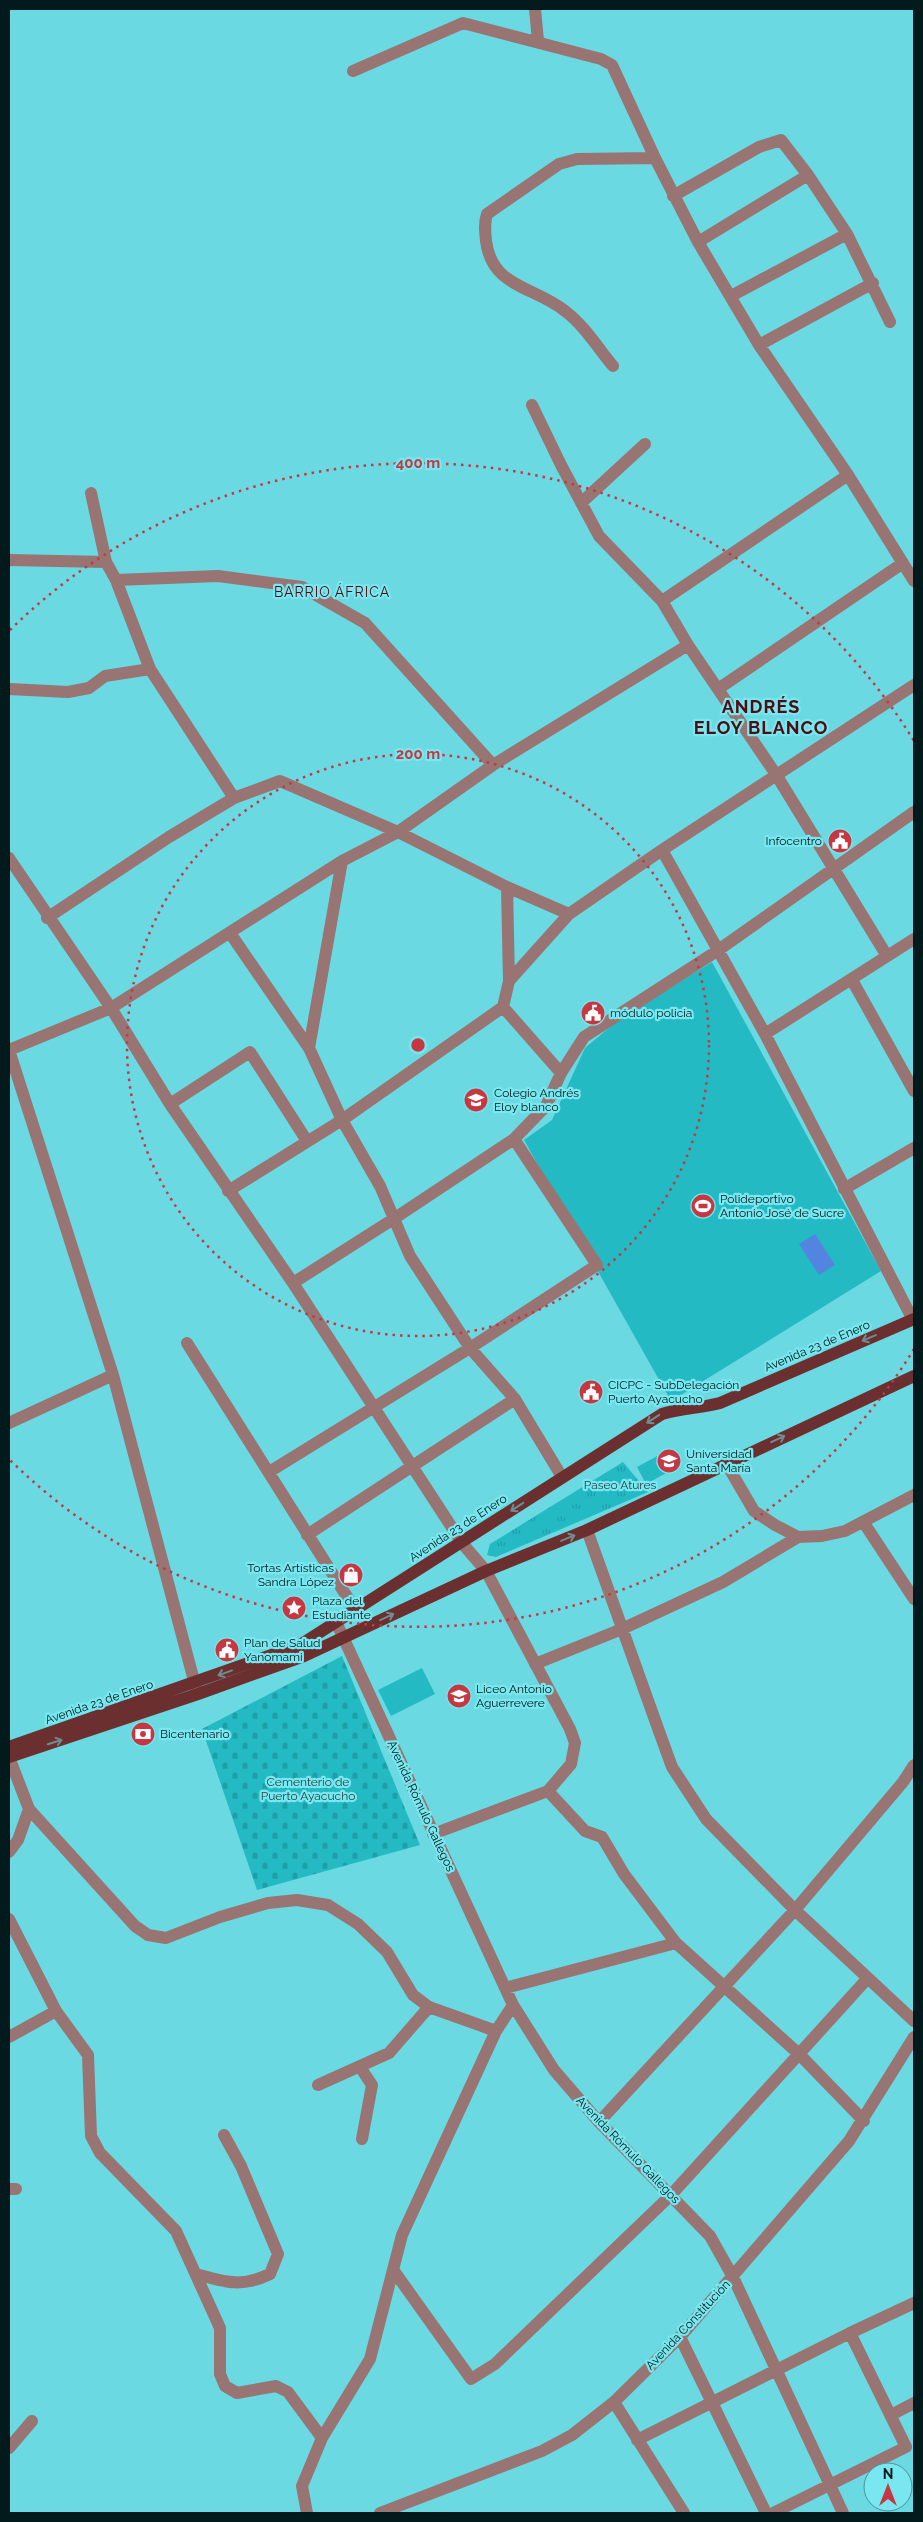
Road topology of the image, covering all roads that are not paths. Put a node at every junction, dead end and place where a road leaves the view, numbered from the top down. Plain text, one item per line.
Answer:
1 (535, 9) edge
2 (538, 41) junction
3 (353, 72) dead end
4 (655, 158) junction
5 (808, 175) junction
6 (673, 196) junction
7 (847, 234) junction
8 (698, 242) junction
9 (872, 283) junction
10 (731, 296) junction
11 (890, 322) dead end
12 (759, 345) junction
13 (613, 366) dead end
14 (532, 405) dead end
15 (645, 444) dead end
16 (848, 475) junction
17 (91, 493) dead end
18 (581, 503) junction
19 (9, 560) edge
20 (106, 562) junction
21 (903, 562) junction
22 (116, 580) junction
23 (914, 581) edge
24 (662, 601) junction
25 (688, 645) junction
26 (150, 669) junction
27 (914, 684) edge
28 (9, 689) edge
29 (718, 689) junction
30 (493, 765) junction
31 (777, 776) junction
32 (234, 798) junction
33 (914, 812) edge
34 (398, 832) junction
35 (662, 850) junction
36 (9, 858) edge
37 (342, 861) junction
38 (834, 868) junction
39 (507, 887) junction
40 (569, 914) junction
41 (47, 918) junction
42 (230, 933) junction
43 (914, 939) edge
44 (717, 951) junction
45 (887, 956) junction
46 (509, 980) junction
47 (852, 980) junction
48 (503, 1007) junction
49 (110, 1008) junction
50 (765, 1034) junction
51 (309, 1048) junction
52 (9, 1050) edge
53 (561, 1072) junction
54 (914, 1091) edge
55 (170, 1104) junction
56 (342, 1120) junction
57 (514, 1139) junction
58 (307, 1141) junction
59 (914, 1148) edge
60 (844, 1189) junction
61 (228, 1190) junction
62 (396, 1218) junction
63 (293, 1283) junction
64 (913, 1319) edge
65 (186, 1343) dead end
66 (470, 1348) junction
67 (113, 1375) junction
68 (914, 1376) edge
69 (515, 1399) junction
70 (373, 1406) junction
71 (9, 1423) edge
72 (726, 1463) junction
73 (415, 1467) junction
74 (269, 1472) junction
75 (562, 1477) junction
76 (914, 1495) edge
77 (864, 1522) junction
78 (587, 1530) junction
79 (307, 1535) junction
80 (798, 1537) junction
81 (462, 1543) junction
82 (486, 1571) junction
83 (914, 1599) edge
84 (356, 1610) junction
85 (337, 1624) junction
86 (622, 1629) junction
87 (344, 1637) junction
88 (535, 1664) junction
89 (197, 1689) junction
90 (9, 1747) edge
91 (9, 1757) edge
92 (914, 1765) edge
93 (548, 1791) junction
94 (29, 1809) junction
95 (433, 1834) junction
96 (9, 1852) edge
97 (795, 1910) junction
98 (9, 1919) edge
99 (676, 1944) junction
100 (867, 1978) junction
101 (726, 1986) junction
102 (506, 1988) junction
103 (513, 2005) junction
104 (429, 2008) junction
105 (56, 2010) junction
106 (914, 2021) edge
107 (496, 2031) junction
108 (9, 2037) edge
109 (914, 2037) edge
110 (799, 2054) junction
111 (360, 2067) junction
112 (318, 2085) dead end
113 (864, 2121) junction
114 (599, 2122) junction
115 (224, 2136) dead end
116 (362, 2139) dead end
117 (671, 2195) junction
118 (394, 2272) junction
119 (196, 2274) junction
120 (733, 2277) junction
121 (914, 2303) edge
122 (850, 2333) junction
123 (680, 2337) junction
124 (777, 2370) junction
125 (614, 2402) junction
126 (914, 2403) edge
127 (714, 2404) junction
128 (891, 2415) junction
129 (32, 2421) dead end
130 (322, 2438) junction
131 (637, 2440) junction
132 (9, 2448) edge
133 (832, 2486) junction
134 (308, 2513) edge
135 (380, 2513) edge
136 (684, 2513) edge
137 (766, 2513) edge
138 (773, 2513) edge
139 (843, 2513) edge

1 - 2 street
2 - 3 street
2 - 4 street
4 - 6 street
4 - 13 street
5 - 6 street
5 - 7 street
5 - 8 street
6 - 8 street
7 - 9 street
7 - 10 street
8 - 10 street
9 - 11 street
9 - 12 street
10 - 12 street
12 - 16 street
14 - 18 street
15 - 18 street
16 - 21 street
16 - 24 street
17 - 20 street
18 - 24 street
19 - 20 street
20 - 22 street
21 - 23 street
21 - 29 street
22 - 26 street
22 - 30 street
24 - 25 street
25 - 29 street
25 - 30 street
26 - 28 street
26 - 32 street
27 - 31 street
29 - 31 street
30 - 34 street
31 - 35 street
31 - 38 street
32 - 34 street
32 - 41 street
33 - 38 street
34 - 37 street
34 - 39 street
35 - 40 street
35 - 44 street
36 - 41 street
37 - 42 street
37 - 51 street
38 - 44 street
38 - 45 street
39 - 40 street
39 - 46 street
40 - 46 street
41 - 49 street
42 - 49 street
42 - 51 street
43 - 45 street
44 - 50 street
44 - 53 street
45 - 47 street
46 - 48 street
47 - 50 street
47 - 54 street
48 - 53 street
48 - 56 street
49 - 52 street
49 - 55 street
50 - 60 street
51 - 56 street
52 - 67 street
53 - 57 street
55 - 58 street
55 - 61 street
56 - 58 street
56 - 62 street
57 - 62 street
57 - 66 street
58 - 61 street
59 - 60 street
60 - 64 street
61 - 63 street
62 - 63 street
62 - 66 street
63 - 70 street
64 -> 75 main road, Avenida 23 de Enero
65 - 74 street
66 - 69 street
66 - 70 street
67 - 71 street
67 - 89 street
72 -> 68 main road, Avenida 23 de Enero
69 - 73 street
69 - 75 street
70 - 73 street
70 - 74 street
72 - 78 main road, Avenida 23 de Enero
72 - 80 street
73 - 79 street
73 - 81 street
74 - 79 street
75 -> 81 main road, Avenida 23 de Enero
76 - 77 street
77 - 80 street
77 - 83 street
82 -> 78 main road, Avenida 23 de Enero
78 - 86 street
79 - 84 street
80 - 86 street
81 - 82 street
81 - 84 main road, Avenida 23 de Enero
87 -> 82 main road, Avenida 23 de Enero
82 - 88 street
84 - 85 main road, Avenida 23 de Enero
85 - 87 street, Avenida Rómulo Gallegos
85 -> 89 main road, Avenida 23 de Enero
86 - 88 street
86 - 97 street
87 - 89 main road, Avenida 23 de Enero
87 - 95 street, Avenida Rómulo Gallegos
88 - 93 street
89 - 90 main road, Avenida 23 de Enero
91 -> 89 main road, Avenida 23 de Enero
91 - 94 street
92 - 97 street
93 - 95 street
93 - 99 street
94 - 96 street
94 - 104 street
95 - 102 street, Avenida Rómulo Gallegos
97 - 100 street
97 - 101 street
98 - 105 street
99 - 101 street
99 - 102 street
100 - 106 street
100 - 110 street
101 - 110 street
101 - 114 street
102 - 103 street, Avenida Rómulo Gallegos
103 - 107 street
103 - 114 street, Avenida Rómulo Gallegos
104 - 107 street
104 - 111 street
105 - 108 street
105 - 119 street
107 - 118 street
109 - 113 street, Avenida Constitución
110 - 113 street
110 - 117 street
111 - 112 street
111 - 116 street
113 - 120 street, Avenida Constitución
114 - 117 street, Avenida Rómulo Gallegos
115 - 119 street
117 - 118 street
117 - 120 street, Avenida Rómulo Gallegos
118 - 130 street
119 - 130 street
120 - 123 street, Avenida Constitución
120 - 124 street, Avenida Rómulo Gallegos
121 - 122 street
122 - 124 street
122 - 128 street
123 - 125 street, Avenida Constitución
123 - 127 street
124 - 127 street
124 - 133 street, Avenida Rómulo Gallegos
125 - 131 street
125 - 135 street, Avenida Constitución
126 - 128 street
127 - 131 street
127 - 137 street
128 - 133 street
129 - 132 street
130 - 134 street
131 - 136 street
133 - 138 street
133 - 139 street, Avenida Rómulo Gallegos

